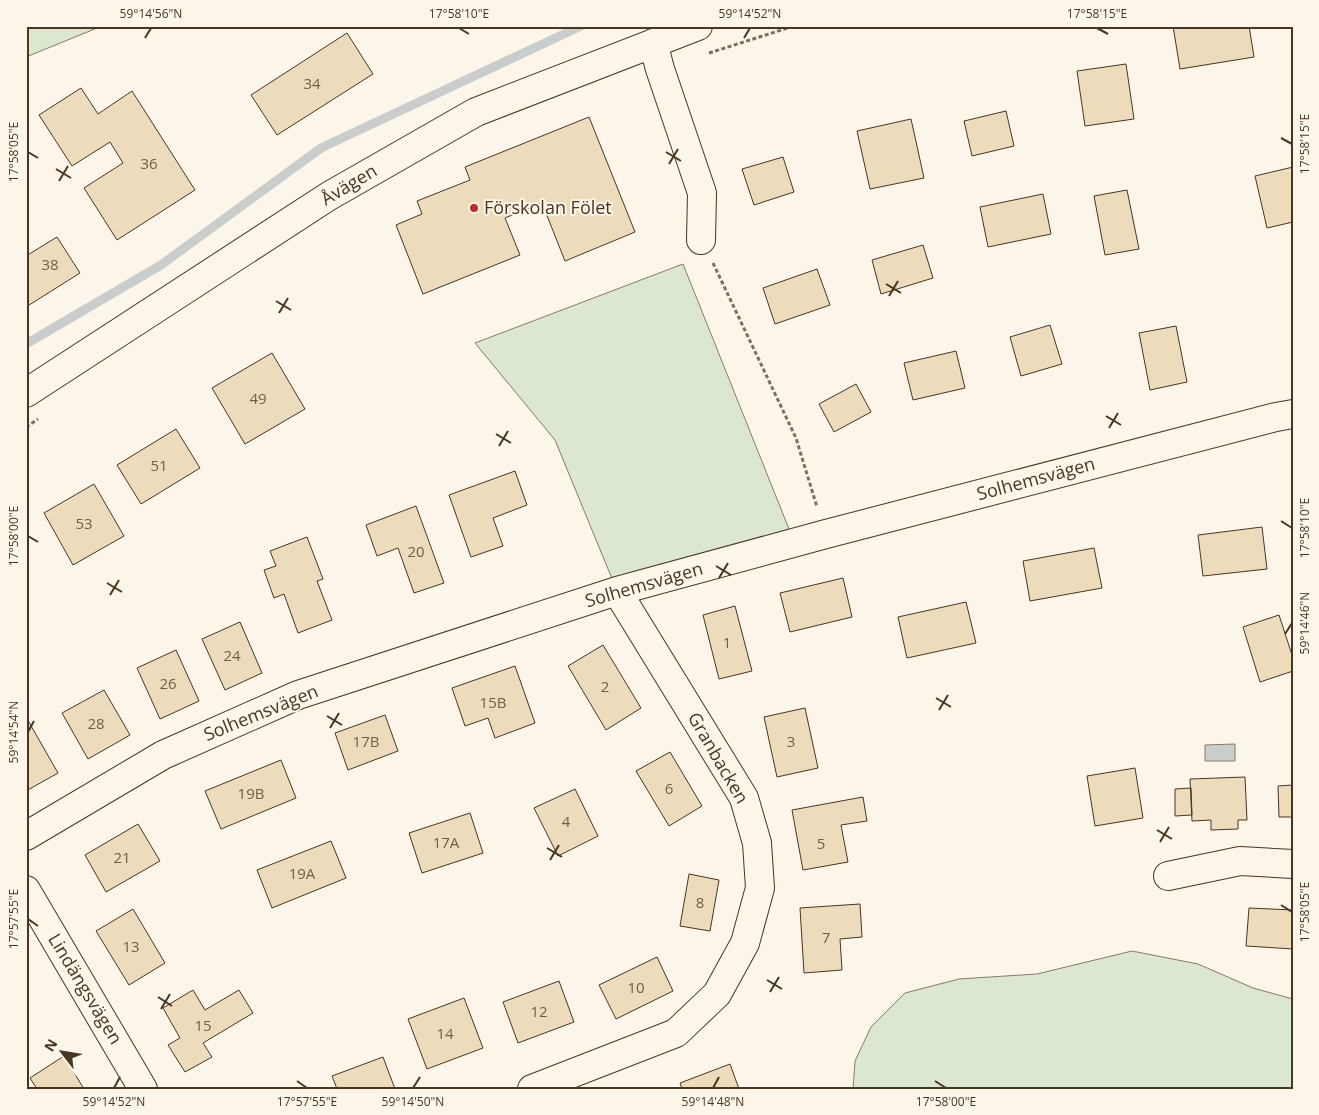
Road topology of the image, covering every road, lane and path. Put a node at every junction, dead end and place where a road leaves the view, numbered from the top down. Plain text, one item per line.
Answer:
1 (698, 26) edge
2 (794, 26) edge
3 (653, 43) junction
4 (704, 55) dead end
5 (701, 240) joint
6 (26, 393) edge
7 (1293, 414) edge
8 (43, 416) dead end
9 (26, 427) edge
10 (826, 534) junction
11 (617, 591) junction
12 (26, 836) edge
13 (1293, 864) edge
14 (1168, 876) dead end
15 (26, 890) edge
16 (144, 1089) edge
17 (532, 1089) edge

1 - 3 street, Åvägen
2 - 4 path
3 - 5 street
3 - 6 street, Åvägen
5 - 10 path
7 - 10 street, Solhemsvägen
8 - 9 path
10 - 11 street, Solhemsvägen
11 - 12 street, Solhemsvägen
11 - 17 street, Granbacken
13 - 14 street
15 - 16 street, Lindängsvägen

